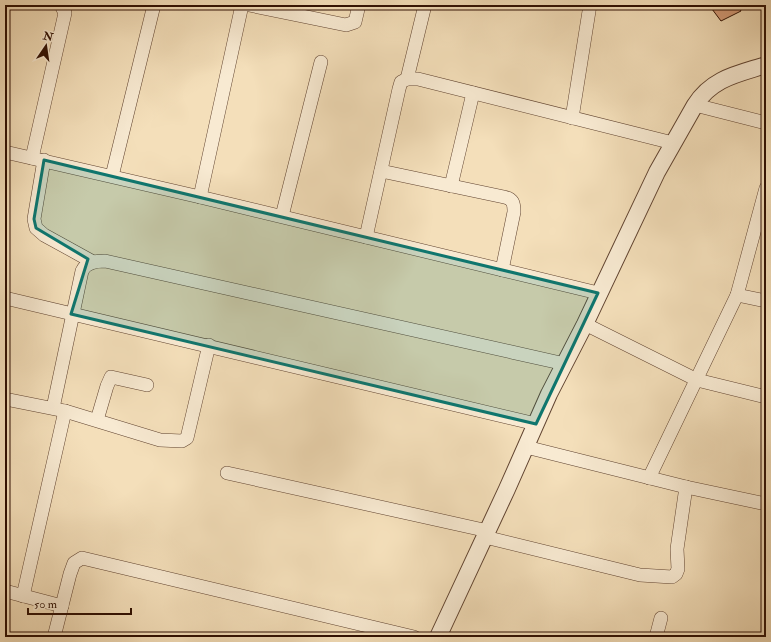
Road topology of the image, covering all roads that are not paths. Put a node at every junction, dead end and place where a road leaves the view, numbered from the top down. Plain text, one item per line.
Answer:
1 (61, 5) edge
2 (154, 5) edge
3 (242, 5) edge
4 (249, 5) edge
5 (359, 5) edge
6 (426, 5) edge
7 (590, 5) edge
8 (293, 9) edge
9 (321, 62) dead end
10 (766, 65) edge
11 (407, 79) junction
12 (473, 93) junction
13 (695, 105) junction
14 (572, 118) junction
15 (766, 123) edge
16 (673, 143) junction
17 (5, 152) edge
18 (38, 159) junction
19 (381, 171) junction
20 (112, 176) junction
21 (451, 186) junction
22 (766, 188) edge
23 (200, 197) junction
24 (282, 216) junction
25 (366, 237) junction
26 (93, 262) junction
27 (502, 270) junction
28 (598, 293) junction
29 (737, 295) junction
30 (5, 298) edge
31 (766, 301) edge
32 (72, 314) junction
33 (585, 324) junction
34 (209, 345) junction
35 (565, 364) junction
36 (697, 380) junction
37 (147, 385) dead end
38 (766, 397) edge
39 (5, 399) edge
40 (59, 410) junction
41 (97, 420) junction
42 (536, 424) junction
43 (526, 446) junction
44 (227, 473) dead end
45 (649, 478) junction
46 (686, 486) junction
47 (766, 504) edge
48 (486, 534) junction
49 (5, 591) edge
50 (24, 596) junction
51 (62, 606) junction
52 (661, 618) dead end
53 (54, 637) edge
54 (414, 637) edge
55 (438, 637) edge
56 (656, 637) edge

1 - 18 street
2 - 20 street
3 - 23 street
4 - 8 street
5 - 8 street
6 - 11 street
7 - 14 street
9 - 24 street
10 - 13 street
11 - 12 street
11 - 19 street
12 - 14 street
12 - 21 street
13 - 15 street
13 - 16 street
14 - 16 street
16 - 28 street
17 - 18 street
18 - 20 street
18 - 26 street
19 - 21 street
19 - 25 street
20 - 23 street
21 - 27 street
22 - 29 street
23 - 24 street
24 - 25 street
25 - 27 street
26 - 32 street
26 - 35 street
27 - 28 street
28 - 33 street
29 - 31 street
29 - 36 street
30 - 32 street
32 - 34 street
32 - 40 street
33 - 35 street
33 - 36 street
34 - 41 street
34 - 42 street
35 - 42 street
36 - 38 street
36 - 45 street
37 - 41 street
39 - 40 street
40 - 41 street
40 - 50 street
42 - 43 street
43 - 45 street
43 - 48 street
44 - 48 street
45 - 46 street
46 - 47 street
46 - 48 street
48 - 55 street
49 - 50 street
50 - 51 street
51 - 53 street
51 - 54 street
52 - 56 street

